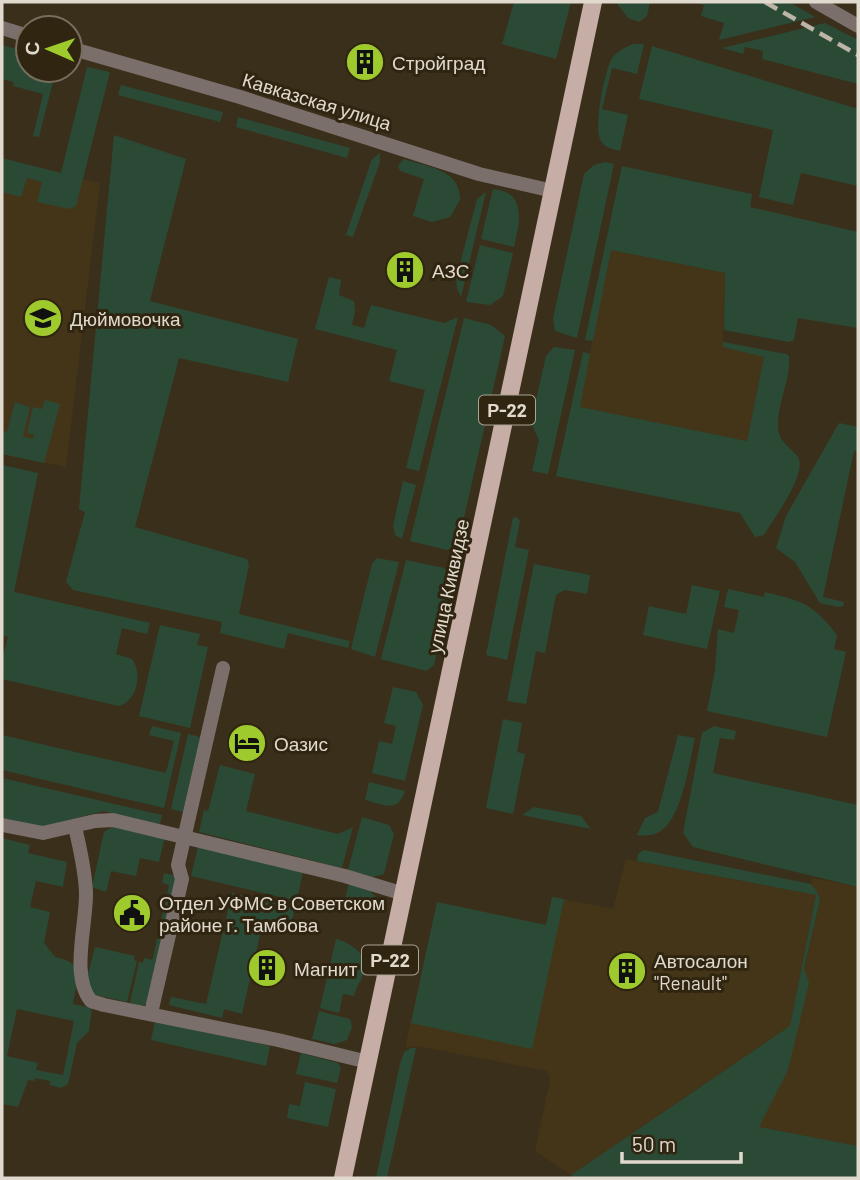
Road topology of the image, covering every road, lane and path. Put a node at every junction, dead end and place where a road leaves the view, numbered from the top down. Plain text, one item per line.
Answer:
1 (593, 2) edge
2 (816, 2) edge
3 (858, 26) edge
4 (84, 52) edge
5 (553, 191) junction
6 (223, 668) dead end
7 (2, 825) edge
8 (75, 827) junction
9 (185, 836) junction
10 (404, 894) junction
11 (151, 1013) junction
12 (368, 1062) junction
13 (343, 1178) edge

1 - 5 main road, улица Киквидзе / Р-22
2 - 3 street
4 - 5 street, Кавказская улица
5 - 10 main road, улица Киквидзе / Р-22
6 - 9 street
7 - 8 street
8 - 9 street
8 - 11 street
9 - 10 street
9 - 11 street
10 - 12 main road, улица Киквидзе / Р-22
11 - 12 street
12 - 13 main road, улица Киквидзе / Р-22

